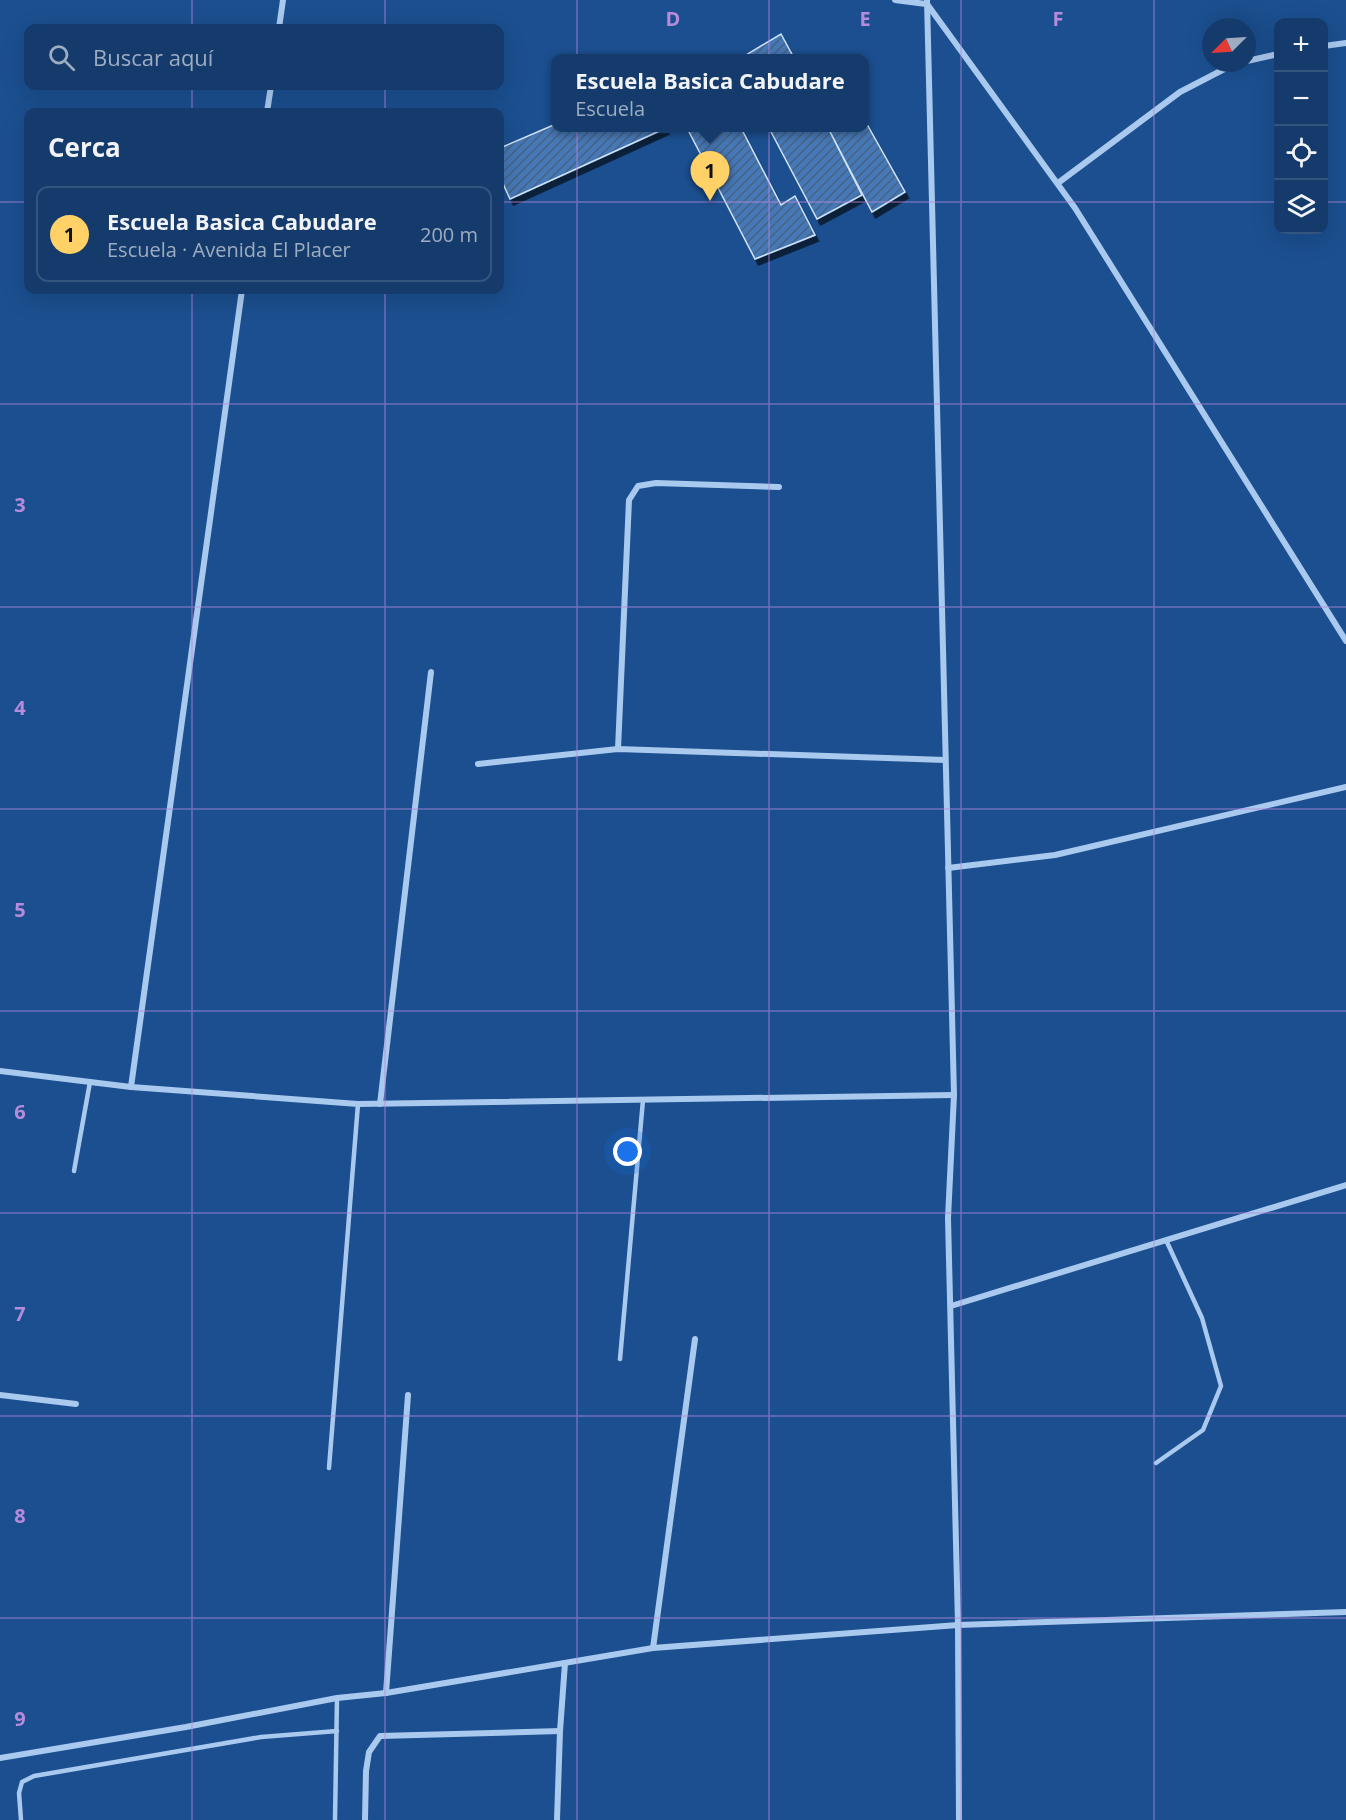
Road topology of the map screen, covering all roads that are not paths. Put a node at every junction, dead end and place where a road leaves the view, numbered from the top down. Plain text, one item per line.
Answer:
1 (283, 0) edge
2 (894, 0) edge
3 (927, 2) edge
4 (280, 24) edge
5 (1346, 43) edge
6 (1328, 45) edge
7 (1274, 55) edge
8 (1256, 59) edge
9 (1219, 72) edge
10 (270, 90) edge
11 (268, 108) edge
12 (1058, 183) junction
13 (241, 294) edge
14 (779, 487) dead end
15 (1346, 641) edge
16 (431, 672) dead end
17 (618, 749) junction
18 (945, 760) junction
19 (478, 764) dead end
20 (1346, 787) edge
21 (948, 868) junction
22 (0, 1071) edge
23 (90, 1082) junction
24 (131, 1087) junction
25 (954, 1095) junction
26 (643, 1100) junction
27 (358, 1104) junction
28 (380, 1104) junction
29 (74, 1170) dead end
30 (1346, 1185) edge
31 (1166, 1240) junction
32 (951, 1306) junction
33 (695, 1339) dead end
34 (620, 1359) dead end
35 (0, 1395) edge
36 (408, 1395) dead end
37 (76, 1404) dead end
38 (1156, 1463) dead end
39 (329, 1468) dead end
40 (1346, 1612) edge
41 (958, 1625) junction
42 (653, 1648) junction
43 (565, 1663) junction
44 (386, 1693) junction
45 (337, 1698) junction
46 (337, 1731) junction
47 (560, 1731) junction
48 (0, 1758) edge
49 (21, 1820) edge
50 (335, 1820) edge
51 (365, 1820) edge
52 (557, 1820) edge
53 (959, 1820) edge

1 - 4 street
2 - 3 street
3 - 12 street
3 - 18 street
5 - 6 street
7 - 8 street
9 - 12 street
10 - 11 street
12 - 15 street
13 - 24 street
14 - 17 street
16 - 28 street
17 - 18 street
17 - 19 street
18 - 21 street
20 - 21 street
21 - 25 street
22 - 23 street
23 - 24 street
23 - 29 lane
24 - 27 street
25 - 26 street
25 - 32 street
26 - 28 street
26 - 34 lane
27 - 28 street
27 - 39 lane
30 - 31 street
31 - 32 street
31 - 38 lane
32 - 41 street
33 - 42 street
35 - 37 street
36 - 44 street
40 - 41 street
41 - 42 street
41 - 53 street
42 - 43 street
43 - 44 street
43 - 47 street
44 - 45 street
45 - 46 lane
45 - 48 street
46 - 49 lane
46 - 50 lane
47 - 51 street
47 - 52 street

